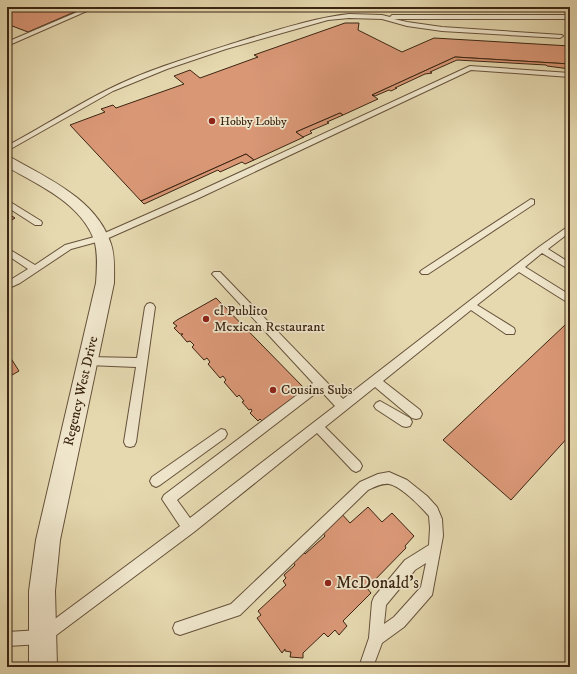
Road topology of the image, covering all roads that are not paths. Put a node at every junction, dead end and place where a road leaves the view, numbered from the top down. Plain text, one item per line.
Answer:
1 (93, 7) edge
2 (382, 17) junction
3 (570, 17) edge
4 (528, 25) junction
5 (560, 36) dead end
6 (7, 44) edge
7 (570, 75) edge
8 (7, 150) edge
9 (7, 161) edge
10 (7, 202) edge
11 (531, 202) dead end
12 (38, 223) dead end
13 (570, 228) edge
14 (101, 238) junction
15 (542, 249) junction
16 (7, 251) edge
17 (519, 266) junction
18 (570, 267) edge
19 (36, 269) junction
20 (425, 272) dead end
21 (216, 274) dead end
22 (7, 286) edge
23 (570, 300) edge
24 (470, 305) junction
25 (150, 307) dead end
26 (510, 331) dead end
27 (88, 360) junction
28 (142, 363) junction
29 (375, 381) junction
30 (320, 384) junction
31 (342, 406) junction
32 (380, 406) dead end
33 (416, 414) dead end
34 (406, 422) dead end
35 (317, 426) junction
36 (221, 434) dead end
37 (130, 442) dead end
38 (356, 466) dead end
39 (156, 481) dead end
40 (189, 527) junction
41 (435, 549) junction
42 (180, 628) dead end
43 (42, 637) junction
44 (376, 638) junction
45 (7, 639) edge
46 (43, 667) edge
47 (366, 667) edge

1 - 6 lane
2 - 4 lane
2 - 4 lane
2 - 8 lane
3 - 4 lane
4 - 5 lane
7 - 14 lane
9 - 14 street, Regency West Drive
10 - 12 lane
11 - 20 lane
13 - 15 lane
14 - 19 lane
14 - 27 street, Regency West Drive
15 - 17 lane
15 - 18 lane
16 - 19 lane
17 - 23 lane
17 - 24 lane
19 - 22 lane
21 - 30 lane
24 - 26 lane
24 - 29 lane
25 - 28 lane
27 - 28 lane
27 - 43 street, Regency West Drive
28 - 37 lane
29 - 31 lane
29 - 33 lane
30 - 31 lane
30 - 40 lane
31 - 35 lane
32 - 34 lane
35 - 38 lane
35 - 40 lane
36 - 39 lane
40 - 43 lane
41 - 42 lane
41 - 44 lane
41 - 44 lane
43 - 45 lane
43 - 46 street, Regency West Drive
44 - 47 lane

